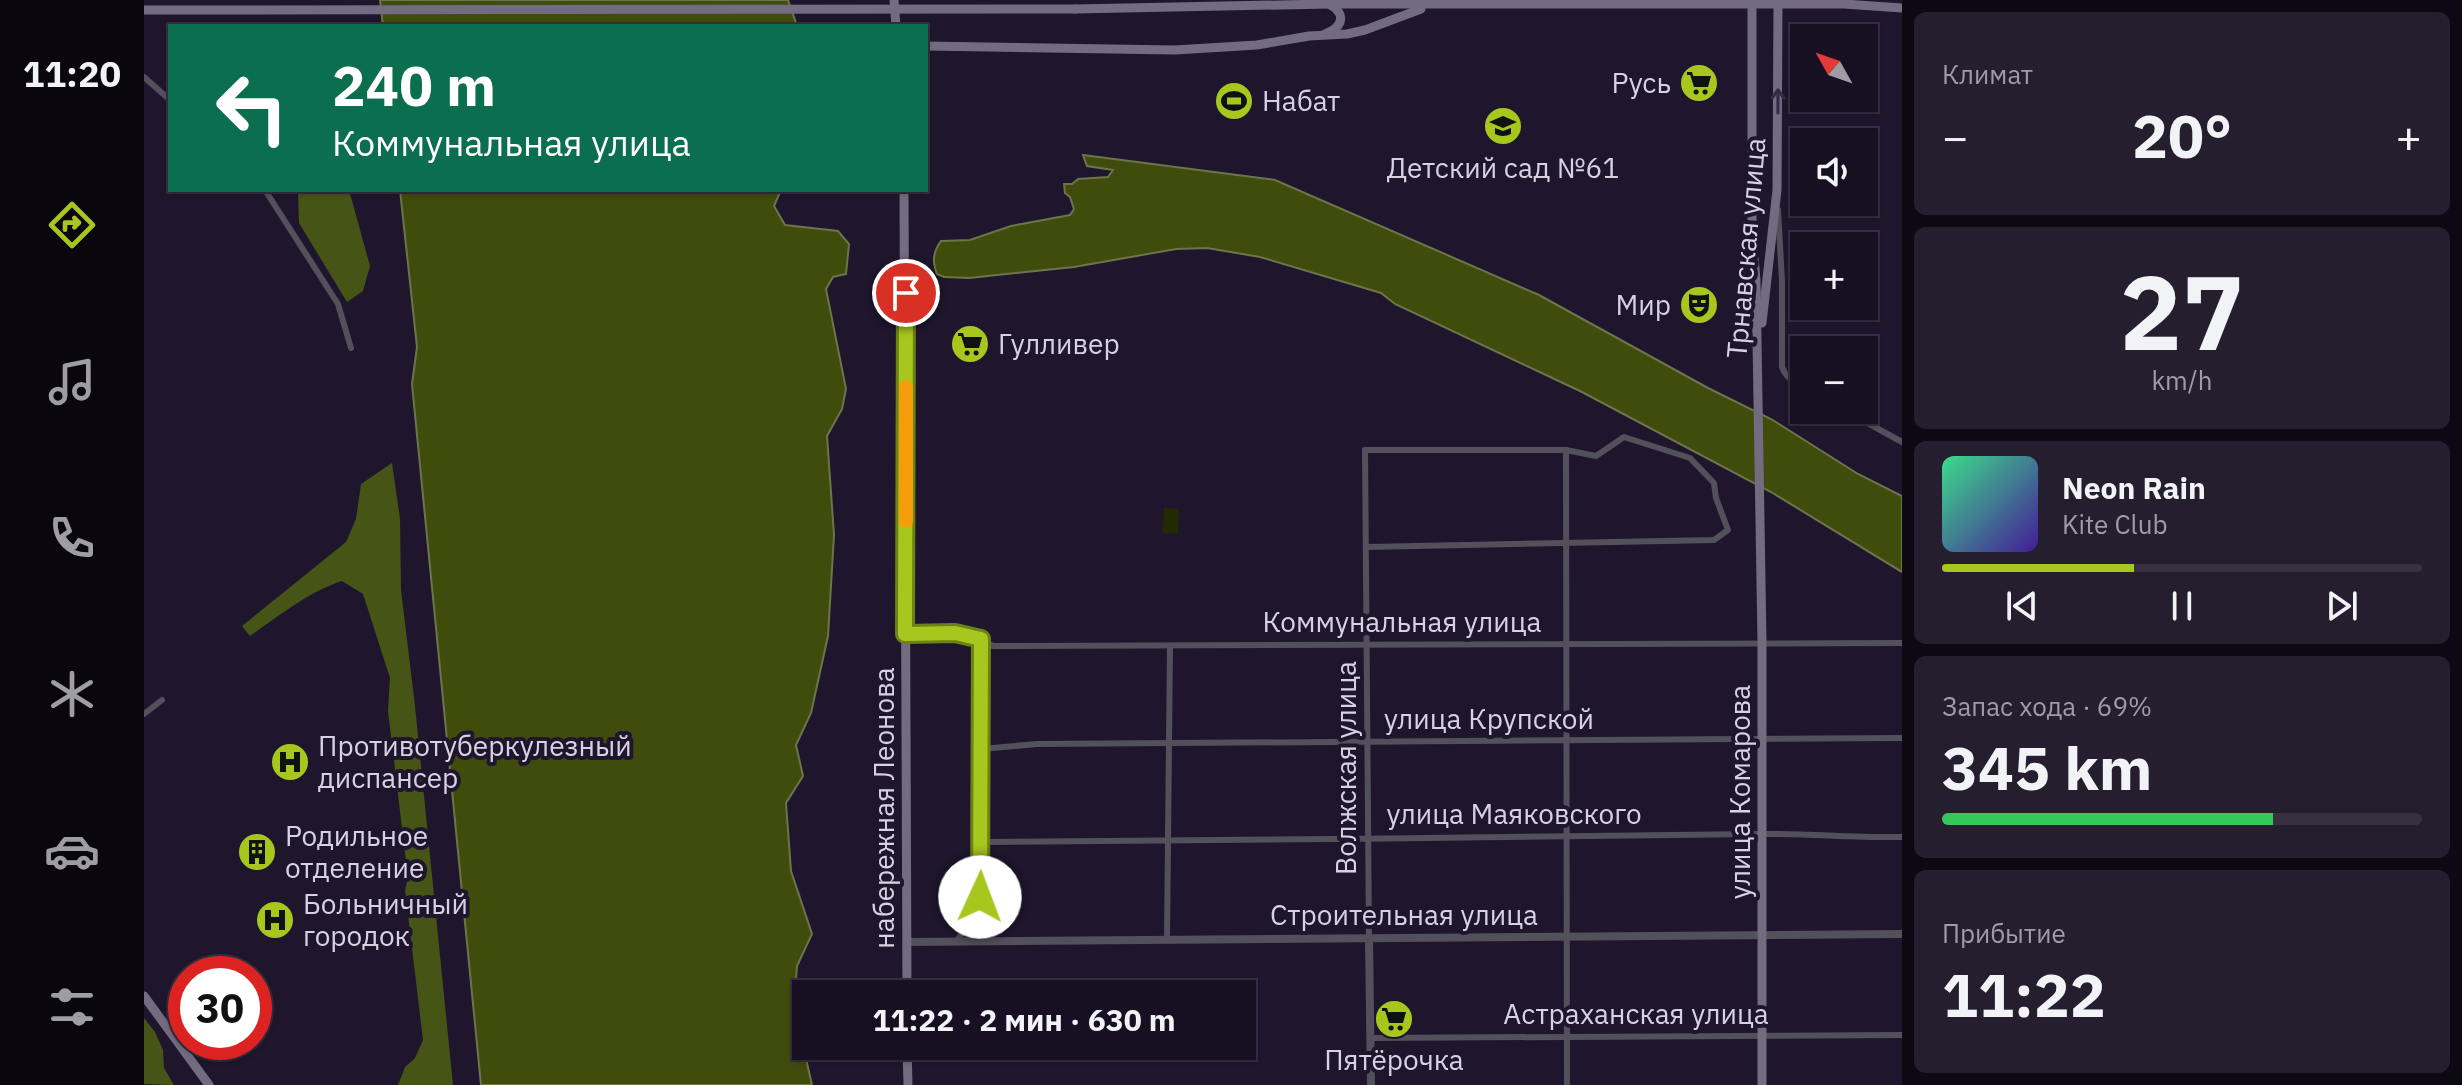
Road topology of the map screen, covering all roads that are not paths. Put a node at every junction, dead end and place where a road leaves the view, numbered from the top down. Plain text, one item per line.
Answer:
1 (894, 0) edge
2 (1778, 2) edge
3 (1752, 3) edge
4 (1329, 4) junction
5 (1442, 6) junction
6 (1902, 8) edge
7 (144, 10) edge
8 (896, 24) edge
9 (1322, 36) junction
10 (928, 46) edge
11 (144, 77) edge
12 (168, 98) edge
13 (1777, 190) junction
14 (266, 192) edge
15 (904, 192) edge
16 (1752, 235) junction
17 (1773, 235) junction
18 (1766, 281) junction
19 (1782, 281) junction
20 (351, 348) dead end
21 (1758, 374) junction
22 (1790, 380) edge
23 (1869, 424) edge
24 (1902, 442) edge
25 (1566, 450) junction
26 (1565, 545) junction
27 (1367, 547) junction
28 (905, 634) junction
29 (981, 639) junction
30 (1762, 642) junction
31 (1367, 643) junction
32 (1902, 643) edge
33 (1565, 644) junction
34 (1170, 646) junction
35 (162, 700) dead end
36 (144, 714) edge
37 (1902, 738) edge
38 (1761, 740) junction
39 (1368, 741) junction
40 (1565, 741) junction
41 (1170, 744) junction
42 (981, 749) junction
43 (1762, 833) junction
44 (1368, 837) junction
45 (1565, 837) junction
46 (1902, 837) edge
47 (1169, 840) junction
48 (981, 842) junction
49 (1902, 934) edge
50 (1566, 936) junction
51 (1762, 936) junction
52 (1369, 938) junction
53 (1167, 939) junction
54 (907, 942) junction
55 (956, 942) junction
56 (907, 980) edge
57 (144, 996) edge
58 (1763, 1035) junction
59 (1902, 1035) edge
60 (1567, 1037) junction
61 (1371, 1038) junction
62 (907, 1060) edge
63 (209, 1085) edge
64 (908, 1085) edge
65 (1371, 1085) edge
66 (1567, 1085) edge
67 (1762, 1085) edge

1 - 8 main road
2 - 3 main road
2 - 6 main road
13 -> 2 main road, Трнавская улица
3 - 5 main road
3 - 16 main road, Трнавская улица
4 - 5 main road
4 - 7 main road, bridge
4 - 9 main road
5 - 9 main road
9 - 10 main road
11 - 12 street
13 - 17 main road, Трнавская улица
13 - 19 street
14 - 20 street
15 - 28 main road, набережная Леонова
16 - 17 main road
16 - 21 main road, Трнавская улица
17 - 18 main road, Трнавская улица
18 - 19 street
18 - 21 main road, Трнавская улица
19 - 22 street
21 - 30 main road, улица Комарова
23 - 24 street
25 - 26 street
25 - 26 street
25 - 27 street, Волжская улица
26 - 27 street
26 - 33 street
27 - 31 street, Волжская улица
28 - 29 street, Коммунальная улица
28 - 54 main road, набережная Леонова
29 - 34 street, Коммунальная улица
29 - 42 street
30 - 32 street, Коммунальная улица
30 - 33 street, Коммунальная улица
30 - 38 main road, улица Комарова
31 - 33 street, Коммунальная улица
31 - 34 street, Коммунальная улица
31 - 39 street, Волжская улица
33 - 40 street
34 - 41 street
35 - 36 street
37 - 38 street, улица Крупской
38 - 40 street, улица Крупской
38 - 43 main road, улица Комарова
39 - 40 street, улица Крупской
39 - 41 street, улица Крупской
39 - 44 street, Волжская улица
40 - 45 street
41 - 42 street, улица Крупской
41 - 47 street
42 - 48 street
43 - 45 street, улица Маяковского
43 - 46 street, улица Маяковского
43 - 51 main road, улица Комарова
44 - 45 street, улица Маяковского
44 - 47 street, улица Маяковского
44 - 52 street, Волжская улица
45 - 50 street
47 - 48 street, улица Маяковского
47 - 53 street
48 - 55 street
49 - 51 street, Строительная улица
50 - 51 street, Строительная улица
50 - 52 street, Строительная улица
50 - 60 street
51 - 58 main road, улица Комарова
52 - 53 street, Строительная улица
52 - 61 street, Волжская улица
53 - 55 street, Строительная улица
54 - 55 street, Строительная улица
54 - 56 main road, набережная Леонова
57 - 63 main road
58 - 59 street, Астраханская улица
58 - 60 street, Астраханская улица
58 - 67 main road, улица Комарова
60 - 61 street, Астраханская улица
60 - 66 street
61 - 65 street, Волжская улица
62 - 64 main road

